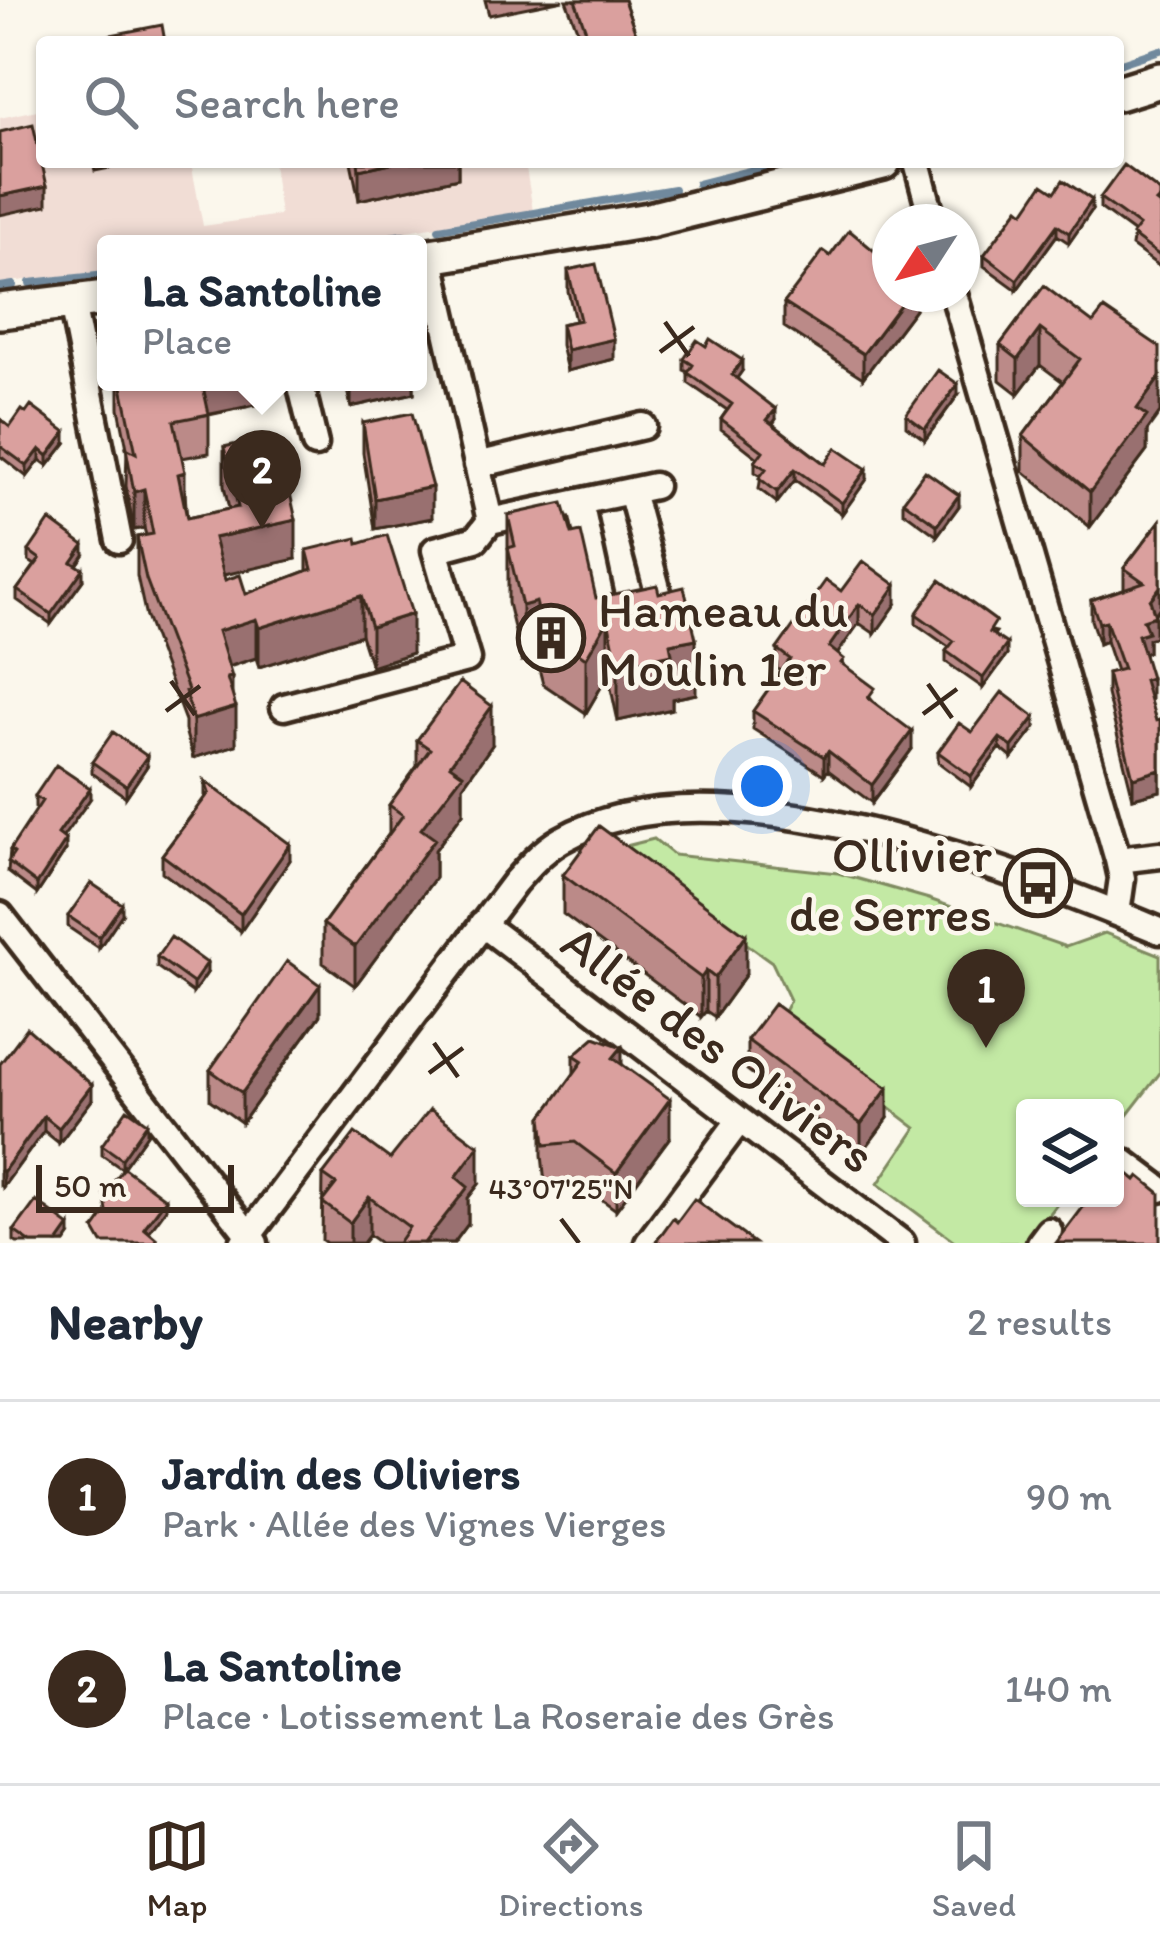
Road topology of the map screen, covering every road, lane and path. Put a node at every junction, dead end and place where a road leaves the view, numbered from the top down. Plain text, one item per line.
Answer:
1 (1160, 80) edge
2 (1124, 91) edge
3 (859, 168) edge
4 (918, 168) edge
5 (928, 204) edge
6 (427, 257) edge
7 (427, 269) edge
8 (89, 300) edge
9 (0, 311) edge
10 (959, 312) edge
11 (97, 366) edge
12 (100, 391) edge
13 (302, 391) edge
14 (643, 426) dead end
15 (315, 444) dead end
16 (477, 465) junction
17 (580, 502) junction
18 (490, 521) junction
19 (118, 540) dead end
20 (658, 592) edge
21 (603, 609) edge
22 (284, 707) dead end
23 (1160, 855) edge
24 (1118, 860) junction
25 (1118, 913) junction
26 (0, 915) edge
27 (482, 924) junction
28 (1160, 931) edge
29 (739, 1121) junction
30 (1124, 1162) dead end
31 (1160, 1189) edge
32 (248, 1241) edge
33 (648, 1243) edge
34 (902, 1243) edge

1 - 2 main road
3 - 6 main road
4 - 5 street
7 - 16 street
8 - 9 main road
8 - 11 street
10 - 24 street
12 - 19 street
13 - 15 street
14 - 16 street
16 - 18 street
17 - 18 street
17 - 20 street
17 - 21 street
18 - 22 street
23 - 24 street
24 - 25 street
25 - 27 street
25 - 28 street
26 - 32 street
27 - 29 street, Allée des Oliviers
27 - 32 street
29 - 33 street
29 - 34 street, Allée des Oliviers
30 - 31 street

